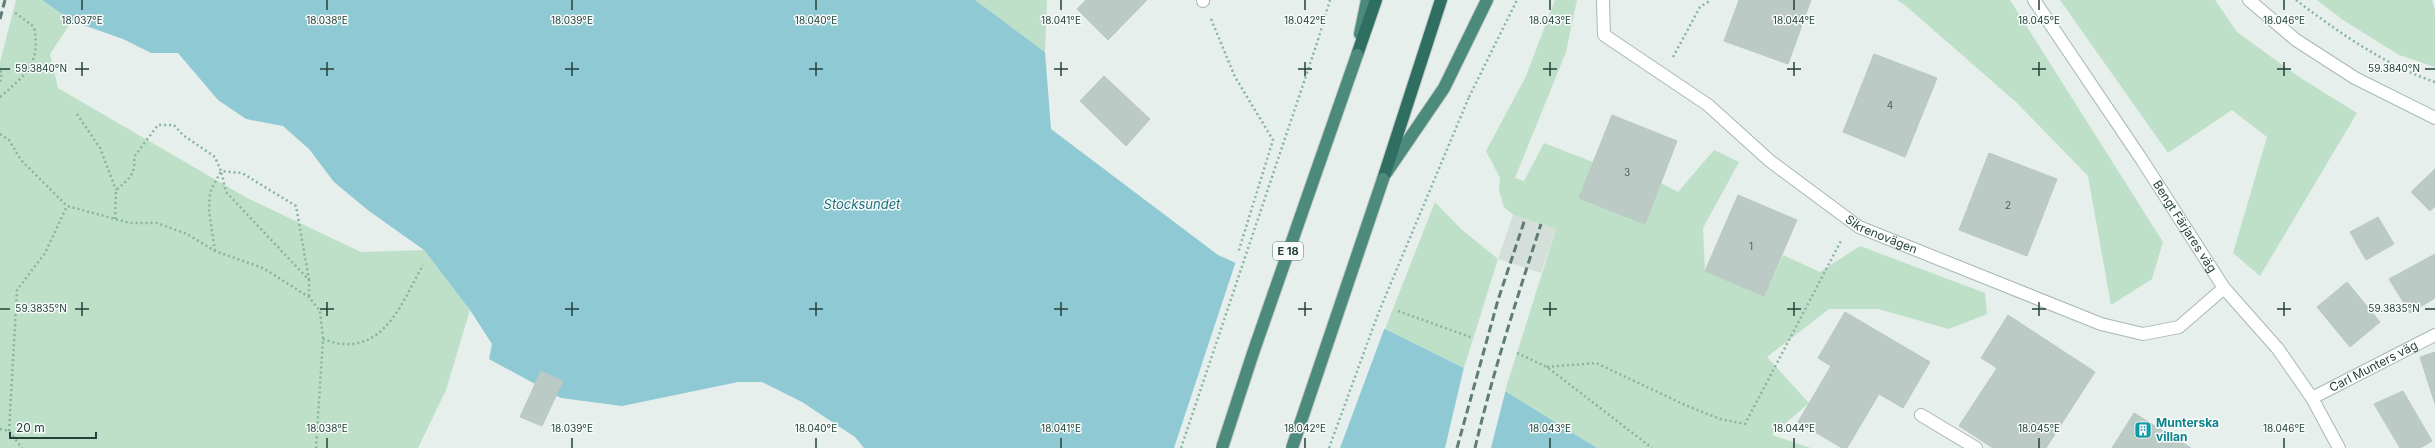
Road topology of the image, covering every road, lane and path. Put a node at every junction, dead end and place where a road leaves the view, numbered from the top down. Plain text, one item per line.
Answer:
1 (1203, 0) edge
2 (1330, 0) edge
3 (1366, 0) edge
4 (1376, 0) edge
5 (1441, 0) edge
6 (1487, 0) edge
7 (1517, 0) edge
8 (1603, 0) edge
9 (1711, 0) edge
10 (2034, 0) edge
11 (2249, 0) edge
12 (2296, 0) edge
13 (13, 11) dead end
14 (1357, 54) junction
15 (0, 71) edge
16 (1664, 76) junction
17 (2435, 82) edge
18 (0, 83) edge
19 (0, 97) edge
20 (77, 114) dead end
21 (2435, 118) edge
22 (0, 134) edge
23 (221, 172) junction
24 (1383, 179) junction
25 (116, 190) junction
26 (67, 206) junction
27 (115, 219) junction
28 (1853, 222) junction
29 (215, 251) junction
30 (1238, 253) dead end
31 (423, 265) dead end
32 (309, 280) junction
33 (2224, 288) junction
34 (309, 297) junction
35 (1398, 312) dead end
36 (2435, 335) edge
37 (1473, 338) dead end
38 (323, 339) junction
39 (1517, 353) dead end
40 (1547, 367) junction
41 (2312, 398) junction
42 (1921, 415) dead end
43 (0, 429) edge
44 (9, 431) junction
45 (22, 448) edge
46 (316, 448) edge
47 (1181, 448) edge
48 (1222, 448) edge
49 (1292, 448) edge
50 (1329, 448) edge
51 (1652, 448) edge
52 (1976, 448) edge
53 (2339, 448) edge

1 - 30 path
2 - 47 path, bridge
3 - 14 highway
4 - 14 highway, E 18
5 - 24 highway
6 - 24 highway
7 - 50 path, bridge
8 - 16 street, Sikrenovägen
9 - 16 path
10 - 33 street, Bengt Färjares väg
11 - 21 street
12 - 17 path
13 - 19 path
14 - 48 highway, E 18, bridge
15 - 18 path
16 - 28 street, Sikrenovägen
20 - 25 path
22 - 26 path
23 - 25 path
23 - 29 path
23 - 32 path
23 - 32 path
24 - 49 highway, bridge
25 - 27 path
26 - 27 path
26 - 44 path
27 - 29 path
28 - 33 street, Sikrenovägen
28 - 40 path
29 - 34 path
31 - 38 path
32 - 34 path
33 - 41 street, Bengt Färjares väg
34 - 38 path
35 - 37 path
36 - 41 street, Carl Munters väg
38 - 46 path
39 - 40 path
40 - 51 path
41 - 53 street, Bengt Färjares väg
42 - 52 street
43 - 44 path
44 - 45 path

